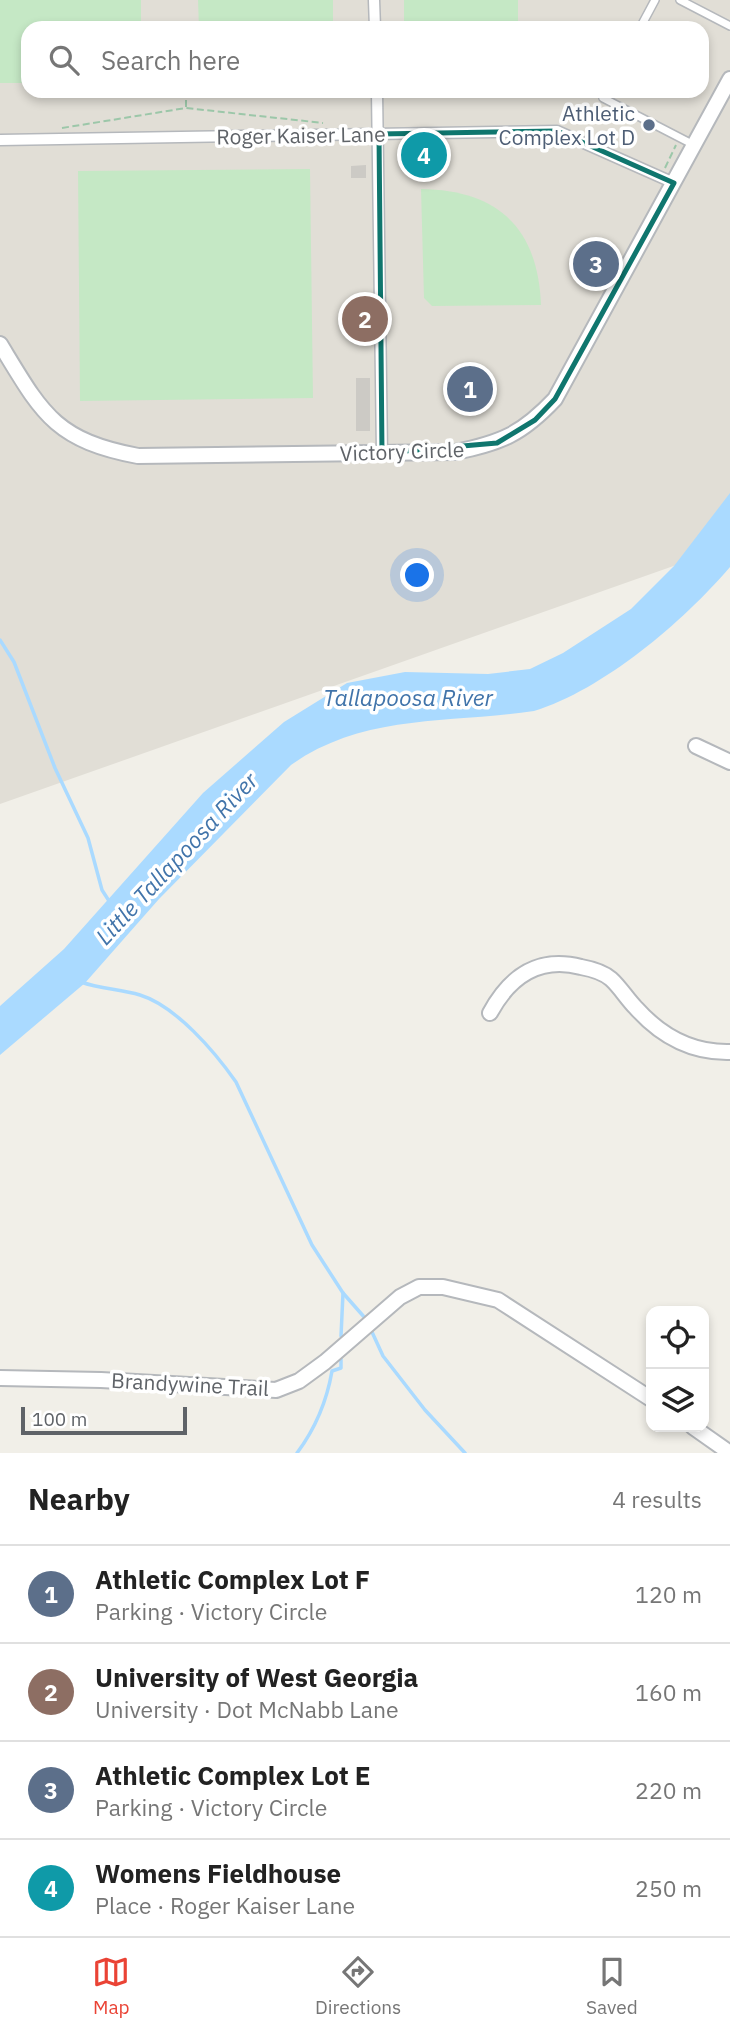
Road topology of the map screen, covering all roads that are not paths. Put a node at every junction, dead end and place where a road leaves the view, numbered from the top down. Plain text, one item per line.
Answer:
1 (373, 0) edge
2 (655, 0) edge
3 (680, 0) edge
4 (374, 21) edge
5 (644, 21) edge
6 (730, 26) edge
7 (730, 79) edge
8 (377, 98) edge
9 (603, 98) edge
10 (379, 134) junction
11 (0, 140) edge
12 (695, 145) junction
13 (668, 180) junction
14 (0, 344) edge
15 (382, 453) junction
16 (696, 746) dead end
17 (730, 762) edge
18 (490, 1013) dead end
19 (730, 1052) edge
20 (0, 1378) edge
21 (646, 1396) edge
22 (700, 1432) edge
23 (730, 1452) edge

1 - 4 street
2 - 5 lane
3 - 6 lane
7 - 12 street, Victory Circle
8 - 10 street
9 - 12 lane
10 - 11 street, Roger Kaiser Lane
10 - 13 street, Roger Kaiser Lane
10 - 15 street
12 - 13 street, Victory Circle
13 - 15 street, Victory Circle
14 - 15 street, Victory Circle
16 - 17 street
18 - 19 street
20 - 21 street, Brandywine Trail
22 - 23 street

